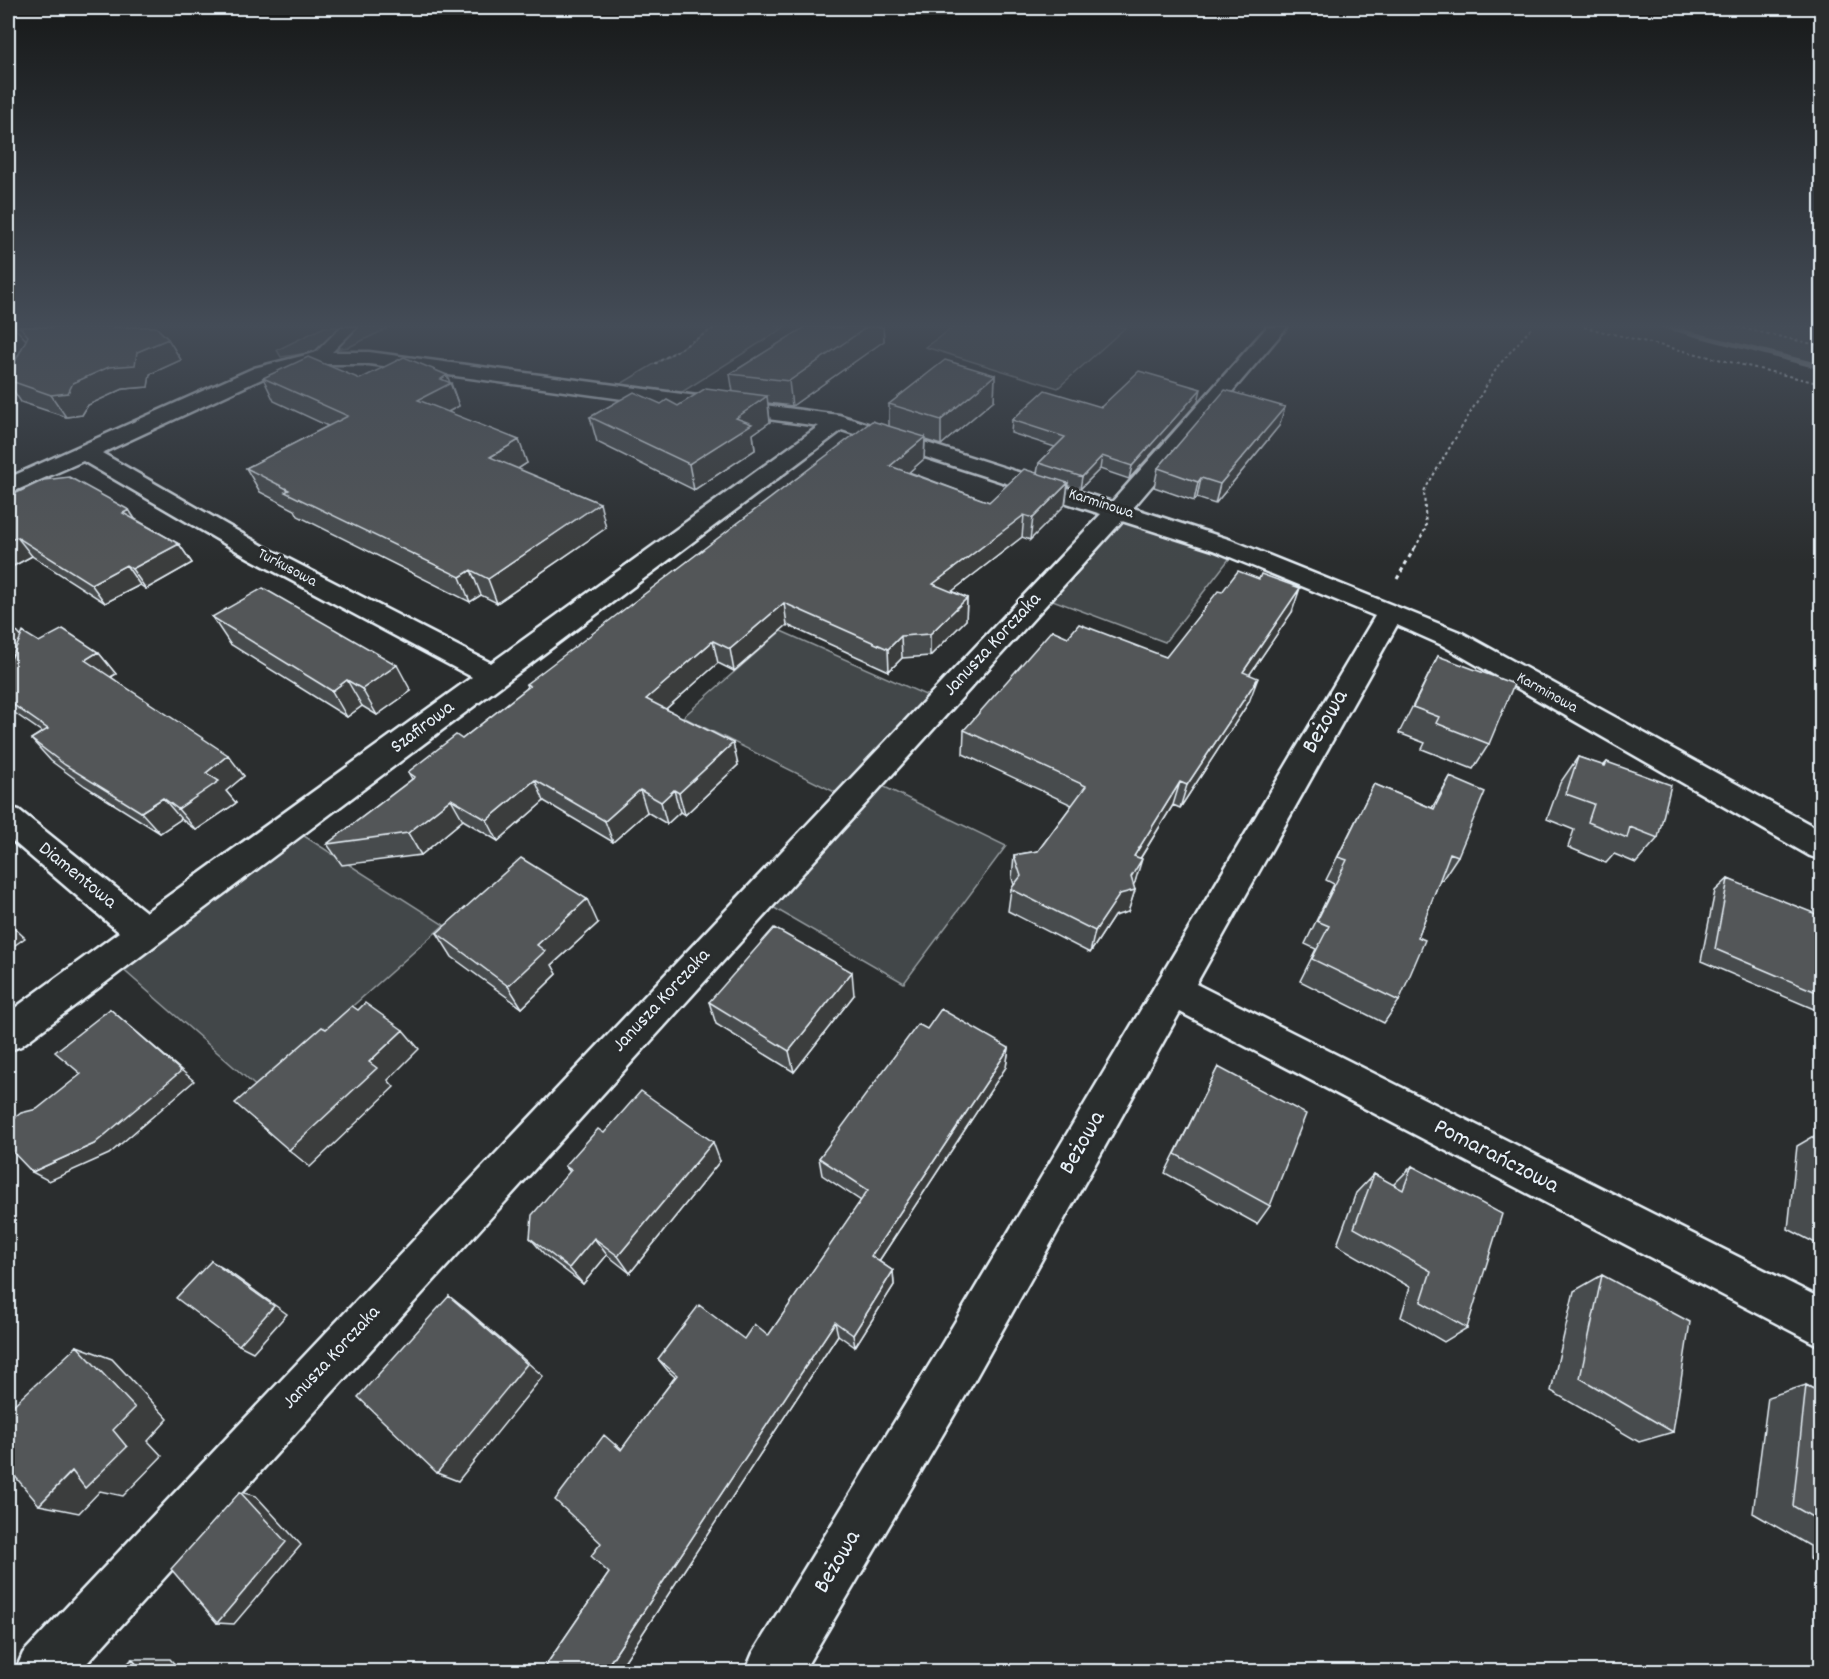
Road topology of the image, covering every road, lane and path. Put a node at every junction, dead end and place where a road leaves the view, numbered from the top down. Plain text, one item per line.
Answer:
1 (189, 405) edge
2 (715, 405) edge
3 (1209, 405) edge
4 (1474, 405) edge
5 (839, 422) junction
6 (85, 453) junction
7 (8, 487) edge
8 (1118, 510) junction
9 (1385, 610) junction
10 (493, 676) junction
11 (8, 819) edge
12 (1821, 847) edge
13 (146, 933) junction
14 (1171, 989) junction
15 (8, 1034) edge
16 (1821, 1324) edge
17 (42, 1671) edge
18 (772, 1671) edge

1 - 6 street, Karminowa
2 - 5 street, Karminowa
3 - 8 street, Janusza Korczaka
4 - 9 path
5 - 8 street, Karminowa
5 - 10 street, Szafirowa
6 - 7 street, Karminowa
6 - 10 street, Turkusowa
8 - 9 street, Karminowa
8 - 17 street, Janusza Korczaka
9 - 12 street, Karminowa
9 - 14 street, Beżowa
10 - 13 street, Szafirowa
11 - 13 street, Diamentowa
13 - 15 street, Szafirowa
14 - 16 street, Pomarańczowa
14 - 18 street, Beżowa

